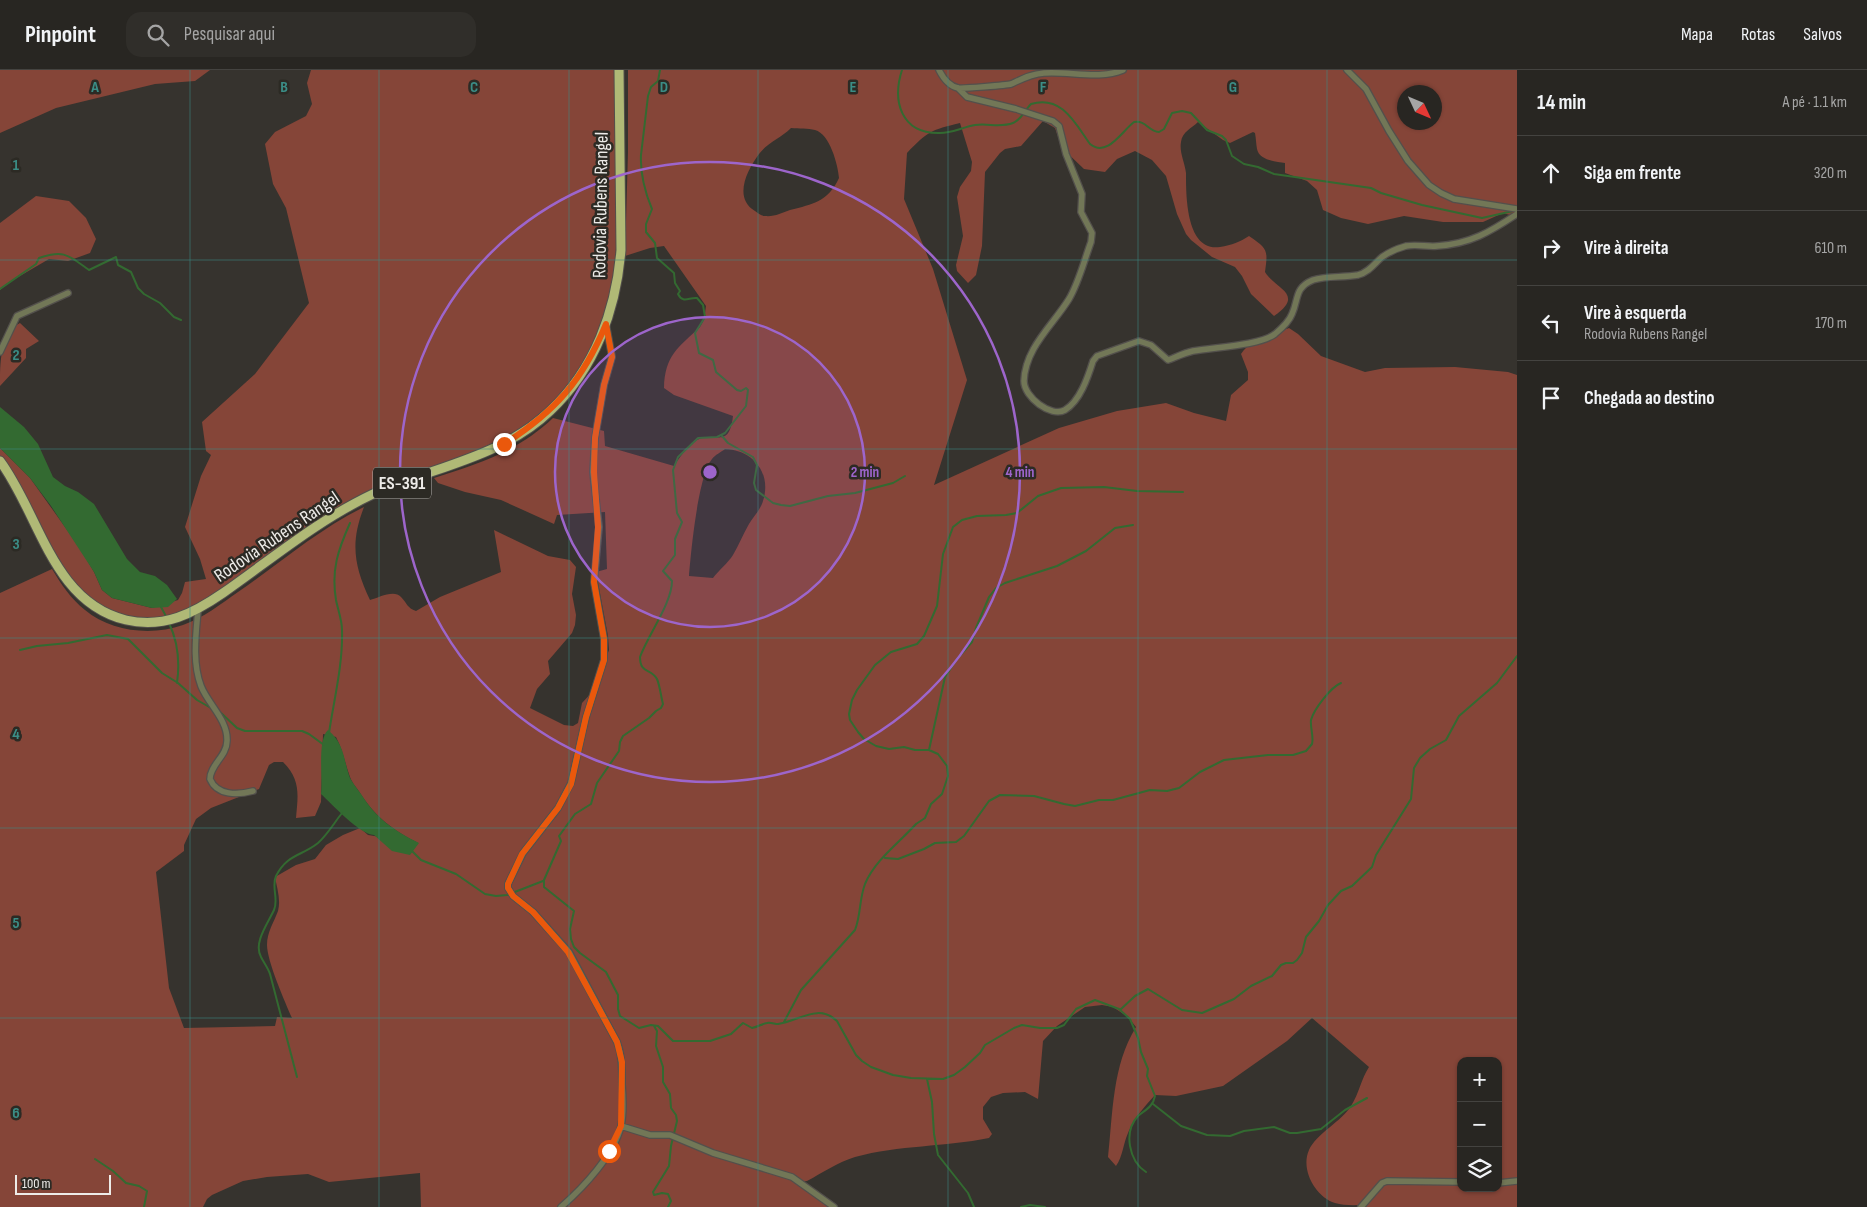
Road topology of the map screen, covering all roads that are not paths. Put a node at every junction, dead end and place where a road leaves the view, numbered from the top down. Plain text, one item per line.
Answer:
1 (619, 70) edge
2 (939, 70) edge
3 (1124, 70) edge
4 (1347, 70) edge
5 (958, 88) junction
6 (1517, 209) edge
7 (1517, 214) edge
8 (68, 293) dead end
9 (606, 324) junction
10 (0, 352) edge
11 (0, 461) edge
12 (198, 610) junction
13 (253, 790) dead end
14 (621, 1126) junction
15 (1517, 1181) edge
16 (1457, 1182) edge
17 (1502, 1183) edge
18 (561, 1207) edge
19 (834, 1207) edge
20 (1360, 1207) edge

1 - 9 main road, Rodovia Rubens Rangel / ES-391
2 - 5 street
3 - 5 street
4 - 6 street
5 - 7 street
8 - 10 street
9 - 12 main road, Rodovia Rubens Rangel / ES-391
9 - 14 street
11 - 12 main road, Rodovia Rubens Rangel / ES-391
12 - 13 street
14 - 18 street
14 - 19 street
15 - 17 street
16 - 20 street

